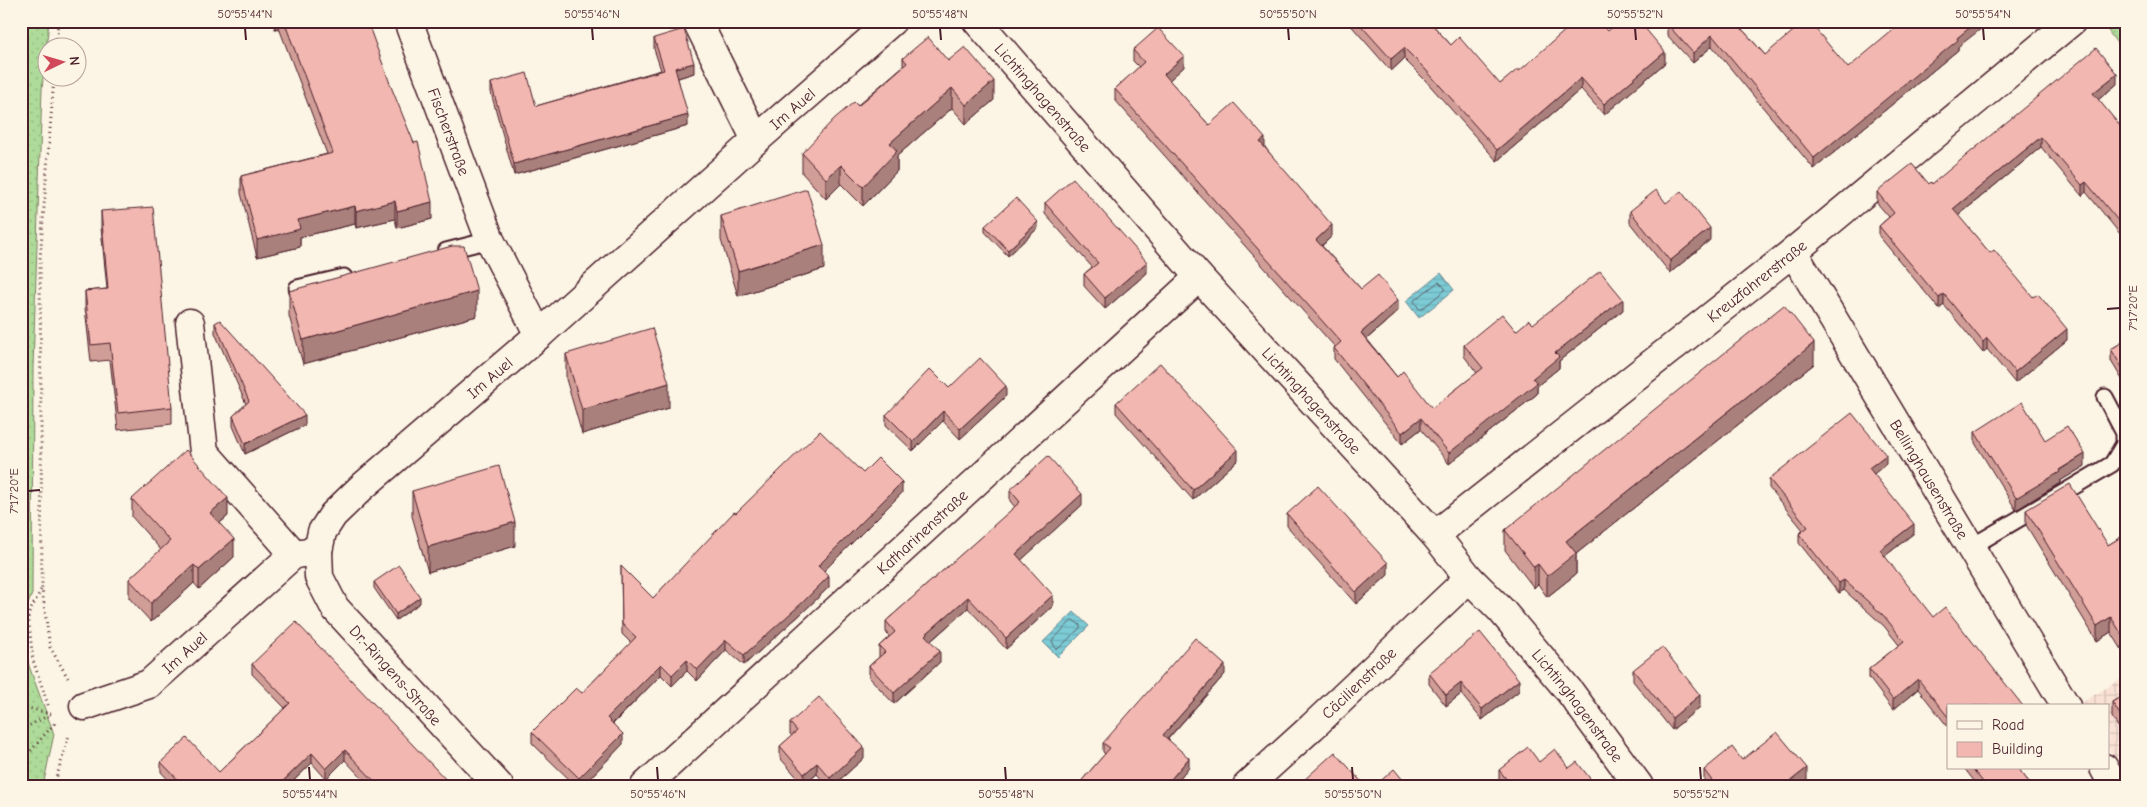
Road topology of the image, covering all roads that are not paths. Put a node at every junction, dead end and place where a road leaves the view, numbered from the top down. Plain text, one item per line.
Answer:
1 (408, 21) edge
2 (697, 21) edge
3 (892, 21) edge
4 (977, 21) edge
5 (2072, 21) edge
6 (756, 140) junction
7 (490, 240) junction
8 (1793, 252) junction
9 (432, 254) edge
10 (355, 274) edge
11 (1199, 277) junction
12 (297, 288) edge
13 (190, 323) dead end
14 (539, 335) junction
15 (2105, 397) dead end
16 (1435, 534) junction
17 (1971, 547) junction
18 (306, 553) junction
19 (1469, 578) junction
20 (2065, 704) edge
21 (84, 706) dead end
22 (2105, 770) edge
23 (499, 786) edge
24 (645, 786) edge
25 (1247, 786) edge
26 (1639, 786) edge
27 (2114, 786) edge

1 - 7 street, Fischerstraße
2 - 6 street
3 - 6 street, Im Auel
4 - 11 street, Lichtinghagenstraße
5 - 8 street, Kreuzfahrerstraße
6 - 14 street, Im Auel
7 - 9 lane
7 - 14 street, Fischerstraße
8 - 16 street, Kreuzfahrerstraße
8 - 17 street, Bellinghausenstraße
10 - 12 lane
11 - 16 street, Lichtinghagenstraße
11 - 24 street, Katharinenstraße
13 - 18 street
14 - 18 street, Im Auel
15 - 17 lane
16 - 19 street, Lichtinghagenstraße
17 - 20 street, Bellinghausenstraße
18 - 21 street, Im Auel
18 - 23 street, Dr.-Ringens-Straße
19 - 25 street, Cäcilienstraße
19 - 26 street, Lichtinghagenstraße
22 - 27 street

